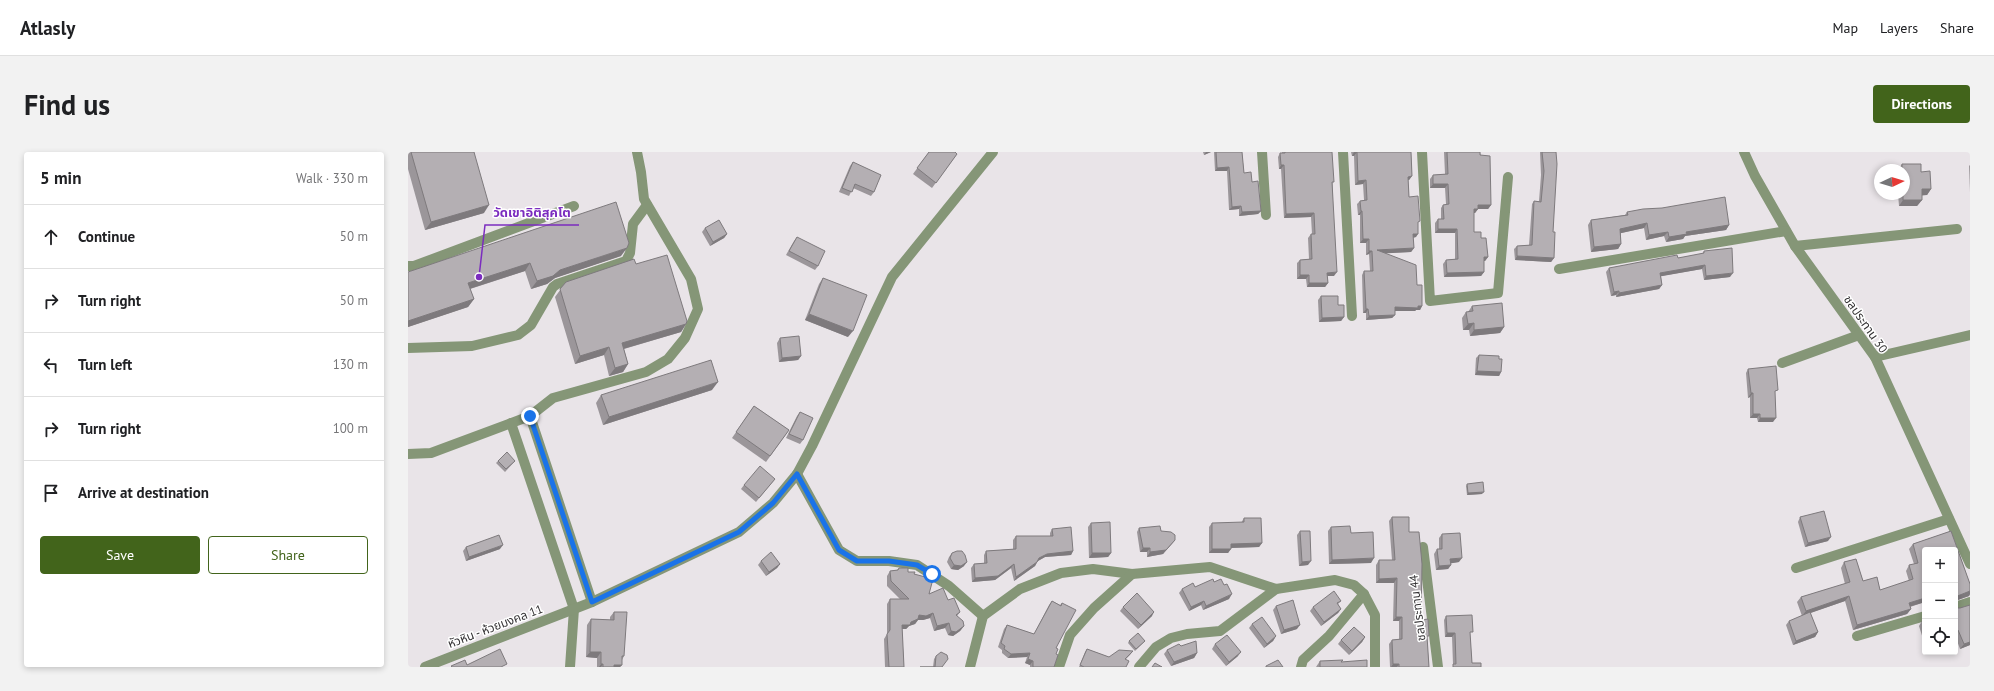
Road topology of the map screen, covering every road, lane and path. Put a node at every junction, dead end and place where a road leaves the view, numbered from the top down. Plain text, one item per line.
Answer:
1 (637, 152) edge
2 (993, 152) edge
3 (1262, 152) edge
4 (1342, 152) edge
5 (1422, 152) edge
6 (1744, 152) edge
7 (1508, 177) dead end
8 (647, 205) junction
9 (574, 206) dead end
10 (1266, 215) dead end
11 (1957, 229) dead end
12 (1786, 231) junction
13 (1795, 246) junction
14 (408, 266) edge
15 (1559, 269) dead end
16 (1352, 316) dead end
17 (1859, 335) junction
18 (1970, 335) edge
19 (408, 348) edge
20 (1875, 357) junction
21 (1782, 363) dead end
22 (530, 416) junction
23 (511, 423) junction
24 (408, 454) edge
25 (797, 474) junction
26 (1949, 519) junction
27 (1423, 547) dead end
28 (1970, 564) edge
29 (1796, 568) dead end
30 (1132, 574) junction
31 (1276, 589) junction
32 (1364, 594) junction
33 (592, 602) junction
34 (1970, 602) edge
35 (1958, 606) edge
36 (574, 609) junction
37 (983, 616) junction
38 (1922, 617) edge
39 (1856, 636) dead end
40 (425, 667) edge
41 (570, 667) edge
42 (970, 667) edge
43 (1059, 667) edge
44 (1139, 667) edge
45 (1301, 667) edge
46 (1375, 667) edge
47 (1438, 667) edge

1 - 8 street
2 - 25 street, หัวหิน - ห้วยมงคล 11
3 - 10 street
4 - 16 street
5 - 7 street
6 - 12 street, ชลประทาน 30
8 - 19 street
8 - 22 street
9 - 14 street
11 - 13 street
12 - 13 street, ชลประทาน 30
12 - 15 street
13 - 17 street, ชลประทาน 30
17 - 20 street, ชลประทาน 30
17 - 21 street
18 - 20 street
20 - 26 street, ชลประทาน 30
22 - 23 street
22 - 33 street
23 - 24 street
23 - 36 street
25 - 33 street, หัวหิน - ห้วยมงคล 11
25 - 37 street
26 - 28 street, ชลประทาน 30
26 - 29 street
27 - 47 street, ชลประทาน 44
30 - 31 street
30 - 37 street
30 - 43 street
31 - 32 street
31 - 44 street
32 - 45 street
32 - 46 street
33 - 36 street, หัวหิน - ห้วยมงคล 11
34 - 35 street
36 - 40 street, หัวหิน - ห้วยมงคล 11
36 - 41 street
37 - 42 street
38 - 39 street

